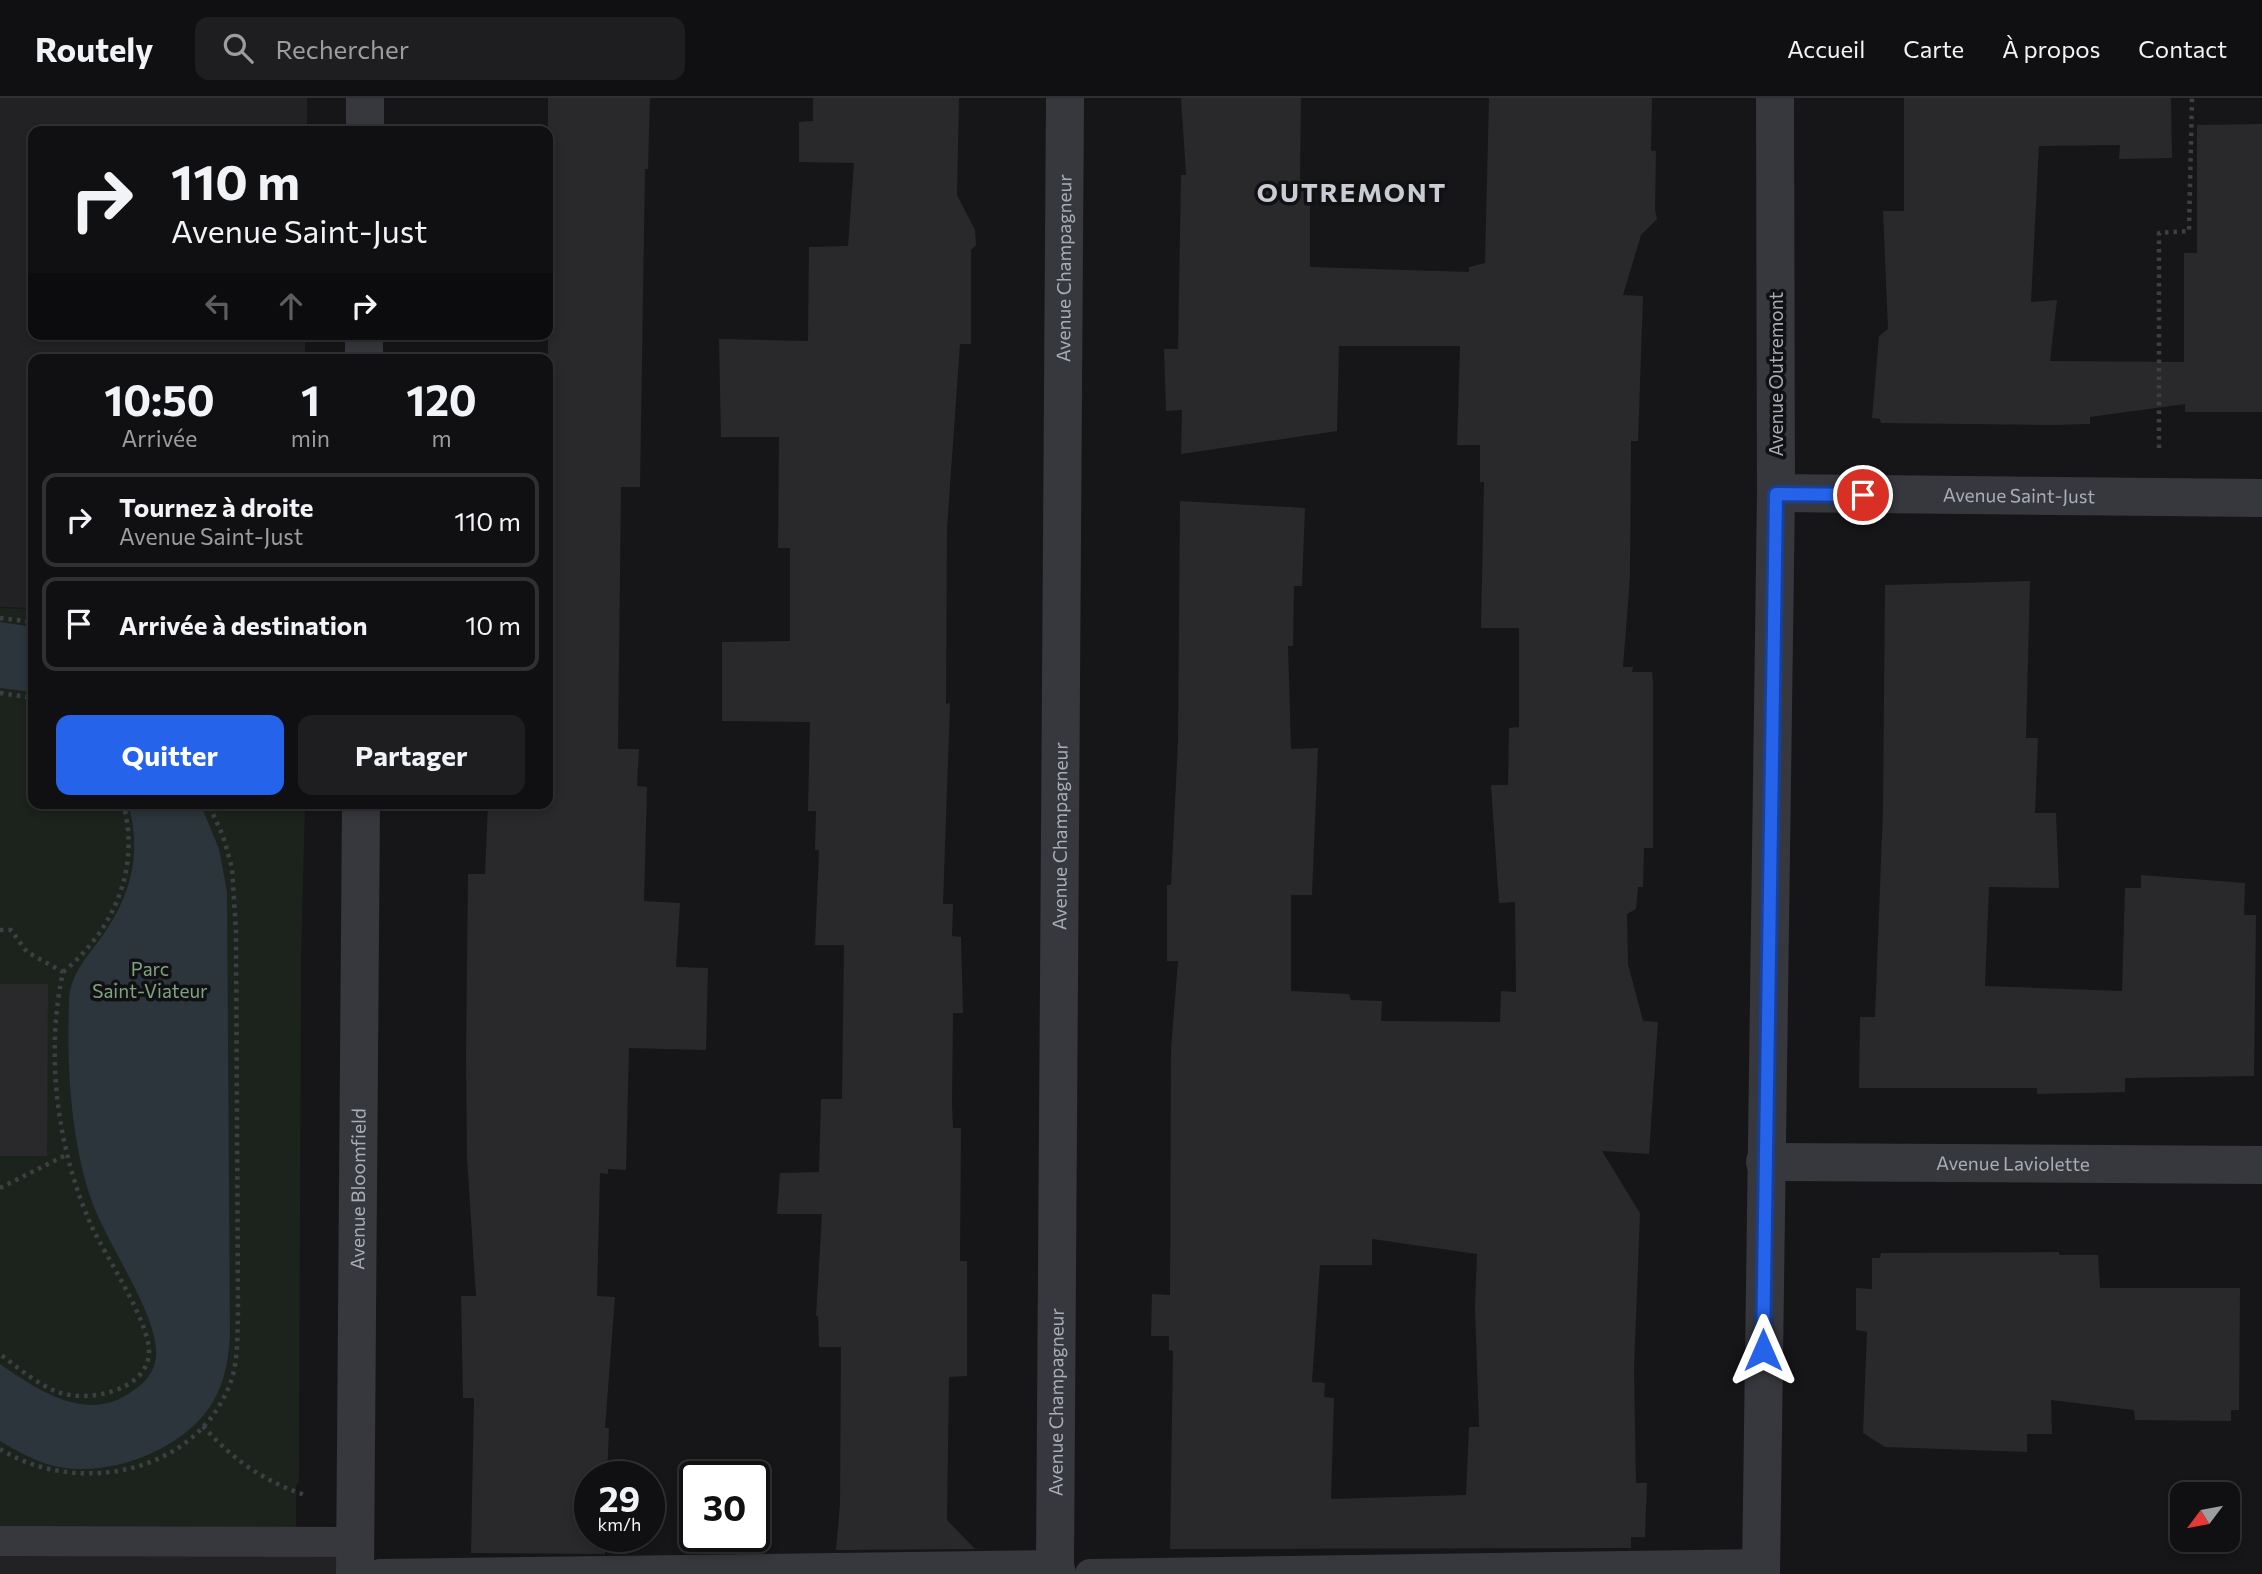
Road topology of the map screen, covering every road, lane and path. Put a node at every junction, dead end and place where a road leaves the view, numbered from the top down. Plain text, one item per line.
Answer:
1 (365, 98) edge
2 (1065, 98) edge
3 (1775, 98) edge
4 (2192, 98) edge
5 (365, 126) edge
6 (2159, 456) dead end
7 (1776, 494) junction
8 (2262, 498) edge
9 (0, 618) edge
10 (28, 621) edge
11 (0, 693) edge
12 (28, 697) edge
13 (123, 809) edge
14 (210, 809) edge
15 (361, 809) edge
16 (0, 929) edge
17 (63, 972) junction
18 (66, 1155) junction
19 (1765, 1162) junction
20 (2262, 1165) edge
21 (0, 1188) edge
22 (0, 1354) edge
23 (203, 1426) junction
24 (0, 1449) edge
25 (312, 1498) dead end
26 (0, 1541) edge
27 (355, 1558) edge
28 (1761, 1569) edge
29 (1067, 1571) edge
30 (380, 1574) edge

1 - 5 street
2 - 29 street, Avenue Champagneur
3 - 7 street, Avenue Outremont
4 - 6 path
7 - 8 street, Avenue Saint-Just
7 - 19 street, Avenue Outremont
9 - 10 path
11 - 12 path
13 - 17 path
14 - 23 path
15 - 27 street, Avenue Bloomfield
16 - 17 path
17 - 18 path
18 - 21 path
18 - 22 path
19 - 20 street, Avenue Laviolette
19 - 28 street, Avenue Outremont
23 - 24 path
23 - 25 path
26 - 27 lane
28 - 29 lane
29 - 30 lane

